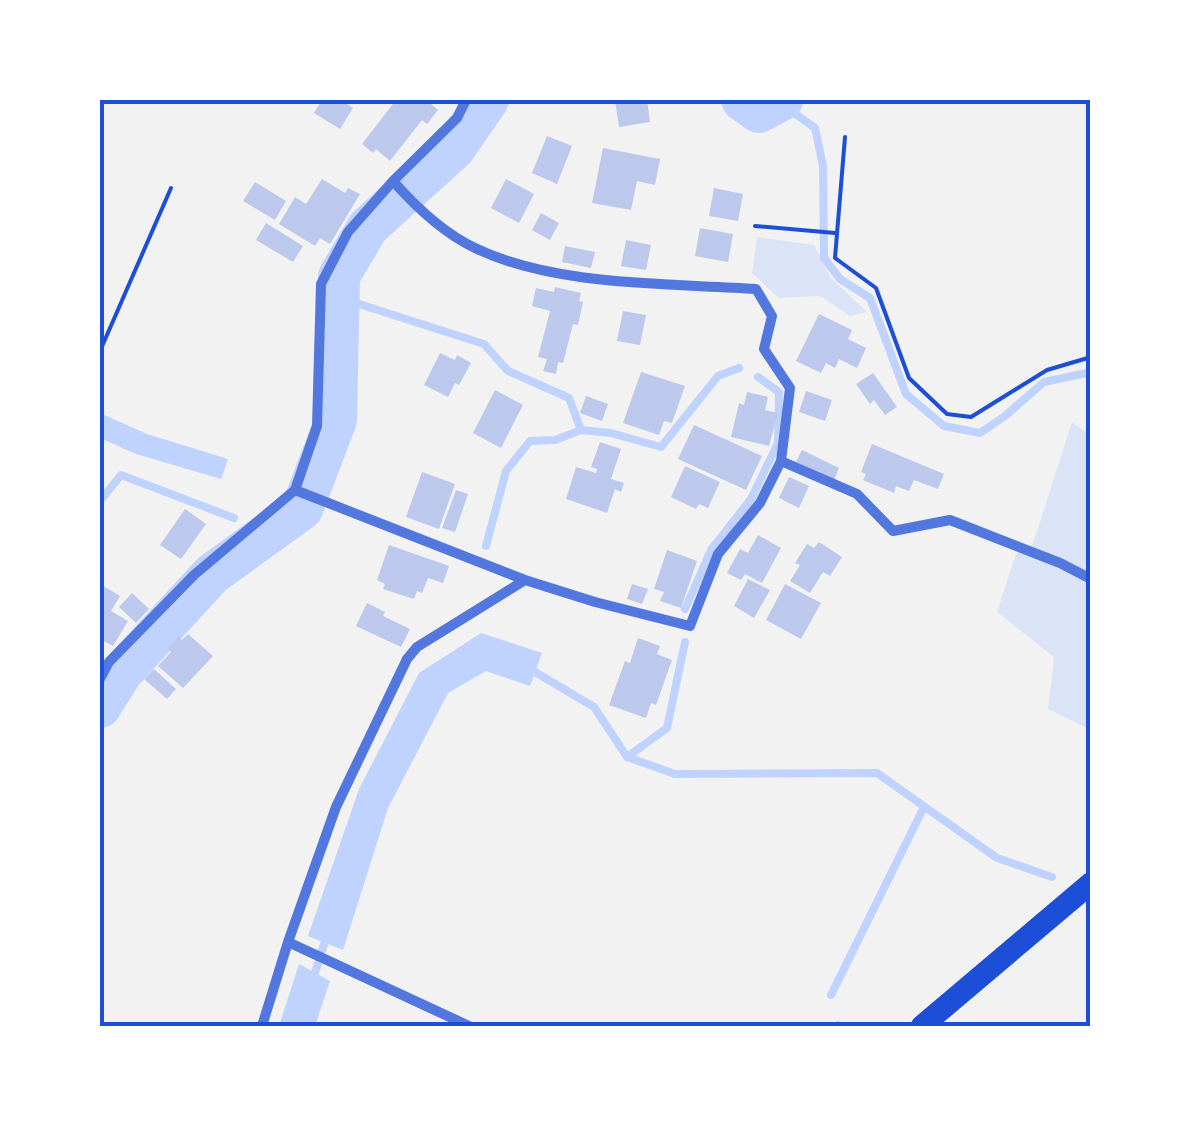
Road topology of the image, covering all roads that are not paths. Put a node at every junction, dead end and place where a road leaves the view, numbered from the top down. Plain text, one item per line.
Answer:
1 (466, 100) edge
2 (392, 181) junction
3 (781, 461) junction
4 (295, 490) junction
5 (1091, 579) edge
6 (525, 580) junction
7 (100, 679) edge
8 (1091, 883) edge
9 (288, 942) junction
10 (262, 1026) edge
11 (470, 1026) edge
12 (922, 1026) edge

1 - 2 street
2 - 3 street
2 - 4 street
3 - 5 street
3 - 6 street
4 - 6 street
4 - 7 street
6 - 9 street
8 - 12 main road
9 - 10 street
9 - 11 street

